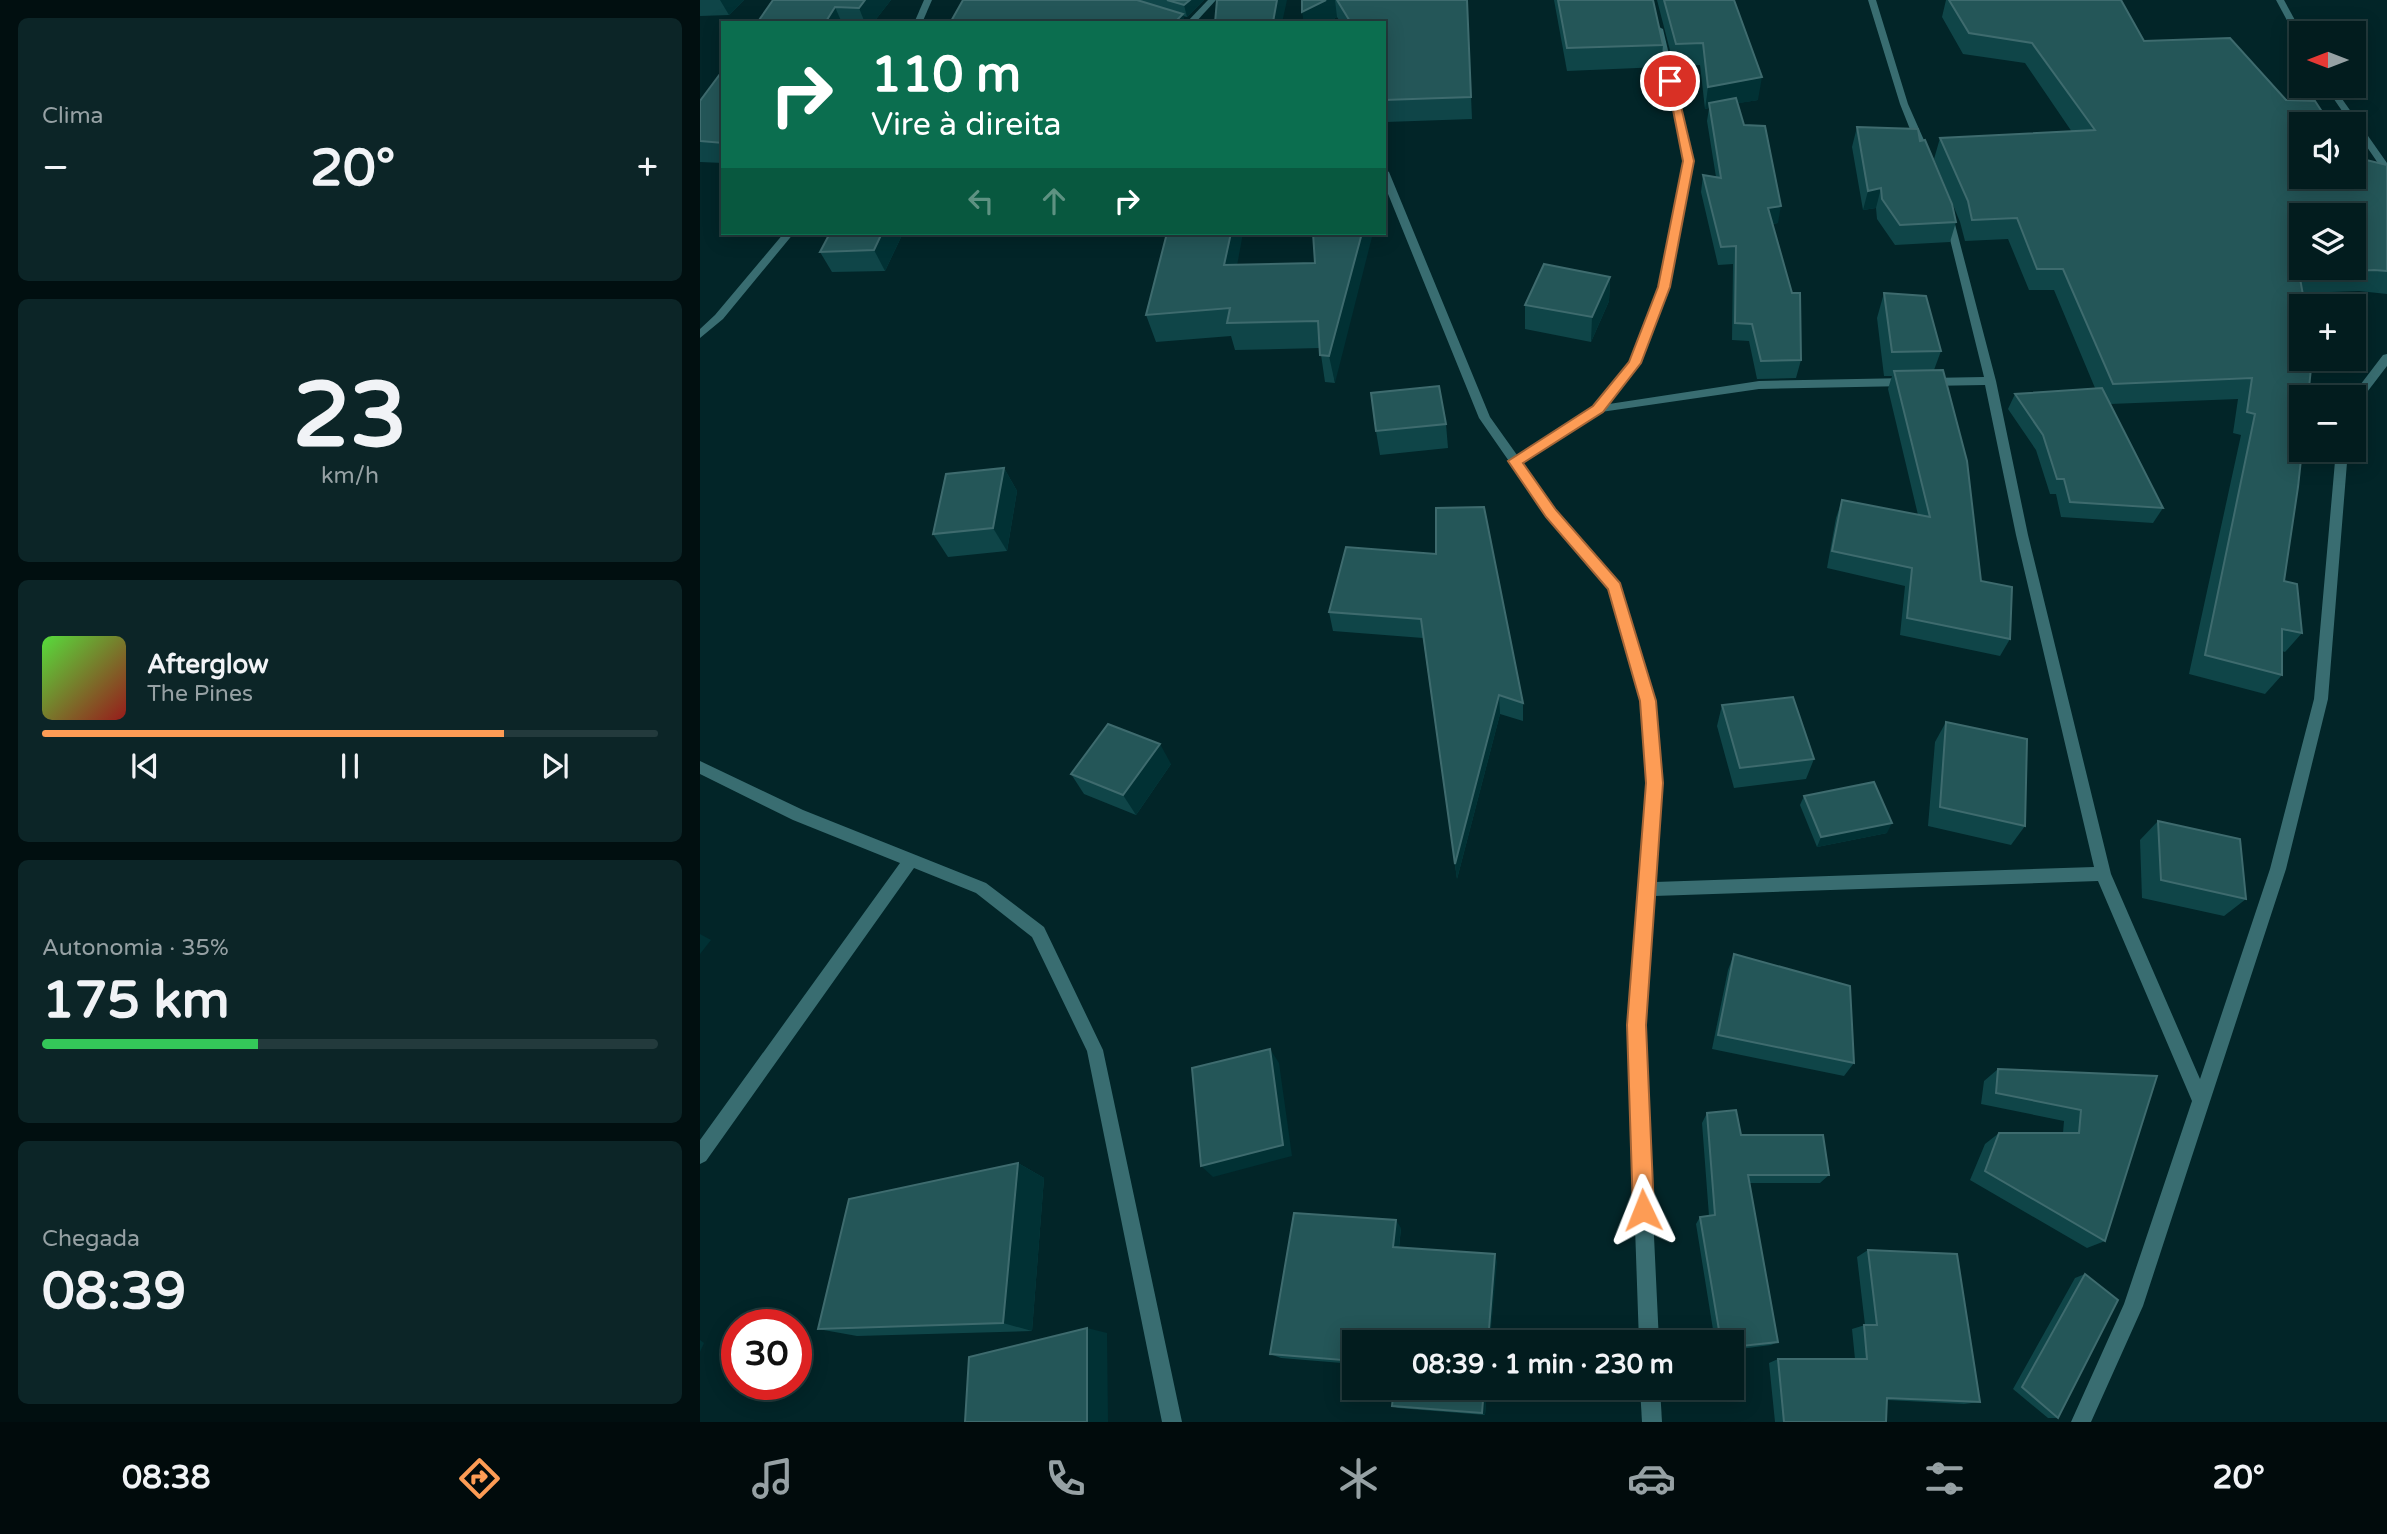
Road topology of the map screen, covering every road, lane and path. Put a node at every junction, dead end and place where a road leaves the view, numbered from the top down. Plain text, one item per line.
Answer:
1 (928, 0) edge
2 (1212, 0) edge
3 (1872, 0) edge
4 (2280, 0) edge
5 (1655, 14) edge
6 (1177, 19) edge
7 (919, 21) edge
8 (1184, 21) edge
9 (1192, 21) edge
10 (2291, 21) edge
11 (2337, 98) edge
12 (1928, 163) edge
13 (2387, 170) edge
14 (1386, 177) edge
15 (1943, 199) edge
16 (787, 235) edge
17 (700, 335) edge
18 (2387, 358) edge
19 (1990, 381) junction
20 (2366, 385) edge
21 (1598, 409) junction
22 (1514, 461) junction
23 (2341, 462) edge
24 (700, 767) edge
25 (911, 860) junction
26 (2102, 874) junction
27 (1647, 889) junction
28 (2200, 1099) junction
29 (700, 1155) edge
30 (1648, 1330) edge
31 (1651, 1400) edge
32 (1172, 1422) edge
33 (1652, 1422) edge
34 (2081, 1422) edge

1 - 7 street
2 - 9 street
3 - 12 street
4 - 10 street
5 - 21 street
6 - 8 street
11 - 13 street
14 - 22 street
15 - 19 street
16 - 17 street
18 - 20 street
19 - 21 street
19 - 26 street
21 - 22 street
22 - 27 street
23 - 28 street
24 - 25 street
25 - 29 street
25 - 32 street
26 - 27 street
26 - 28 street
27 - 30 street
28 - 34 street
31 - 33 street

